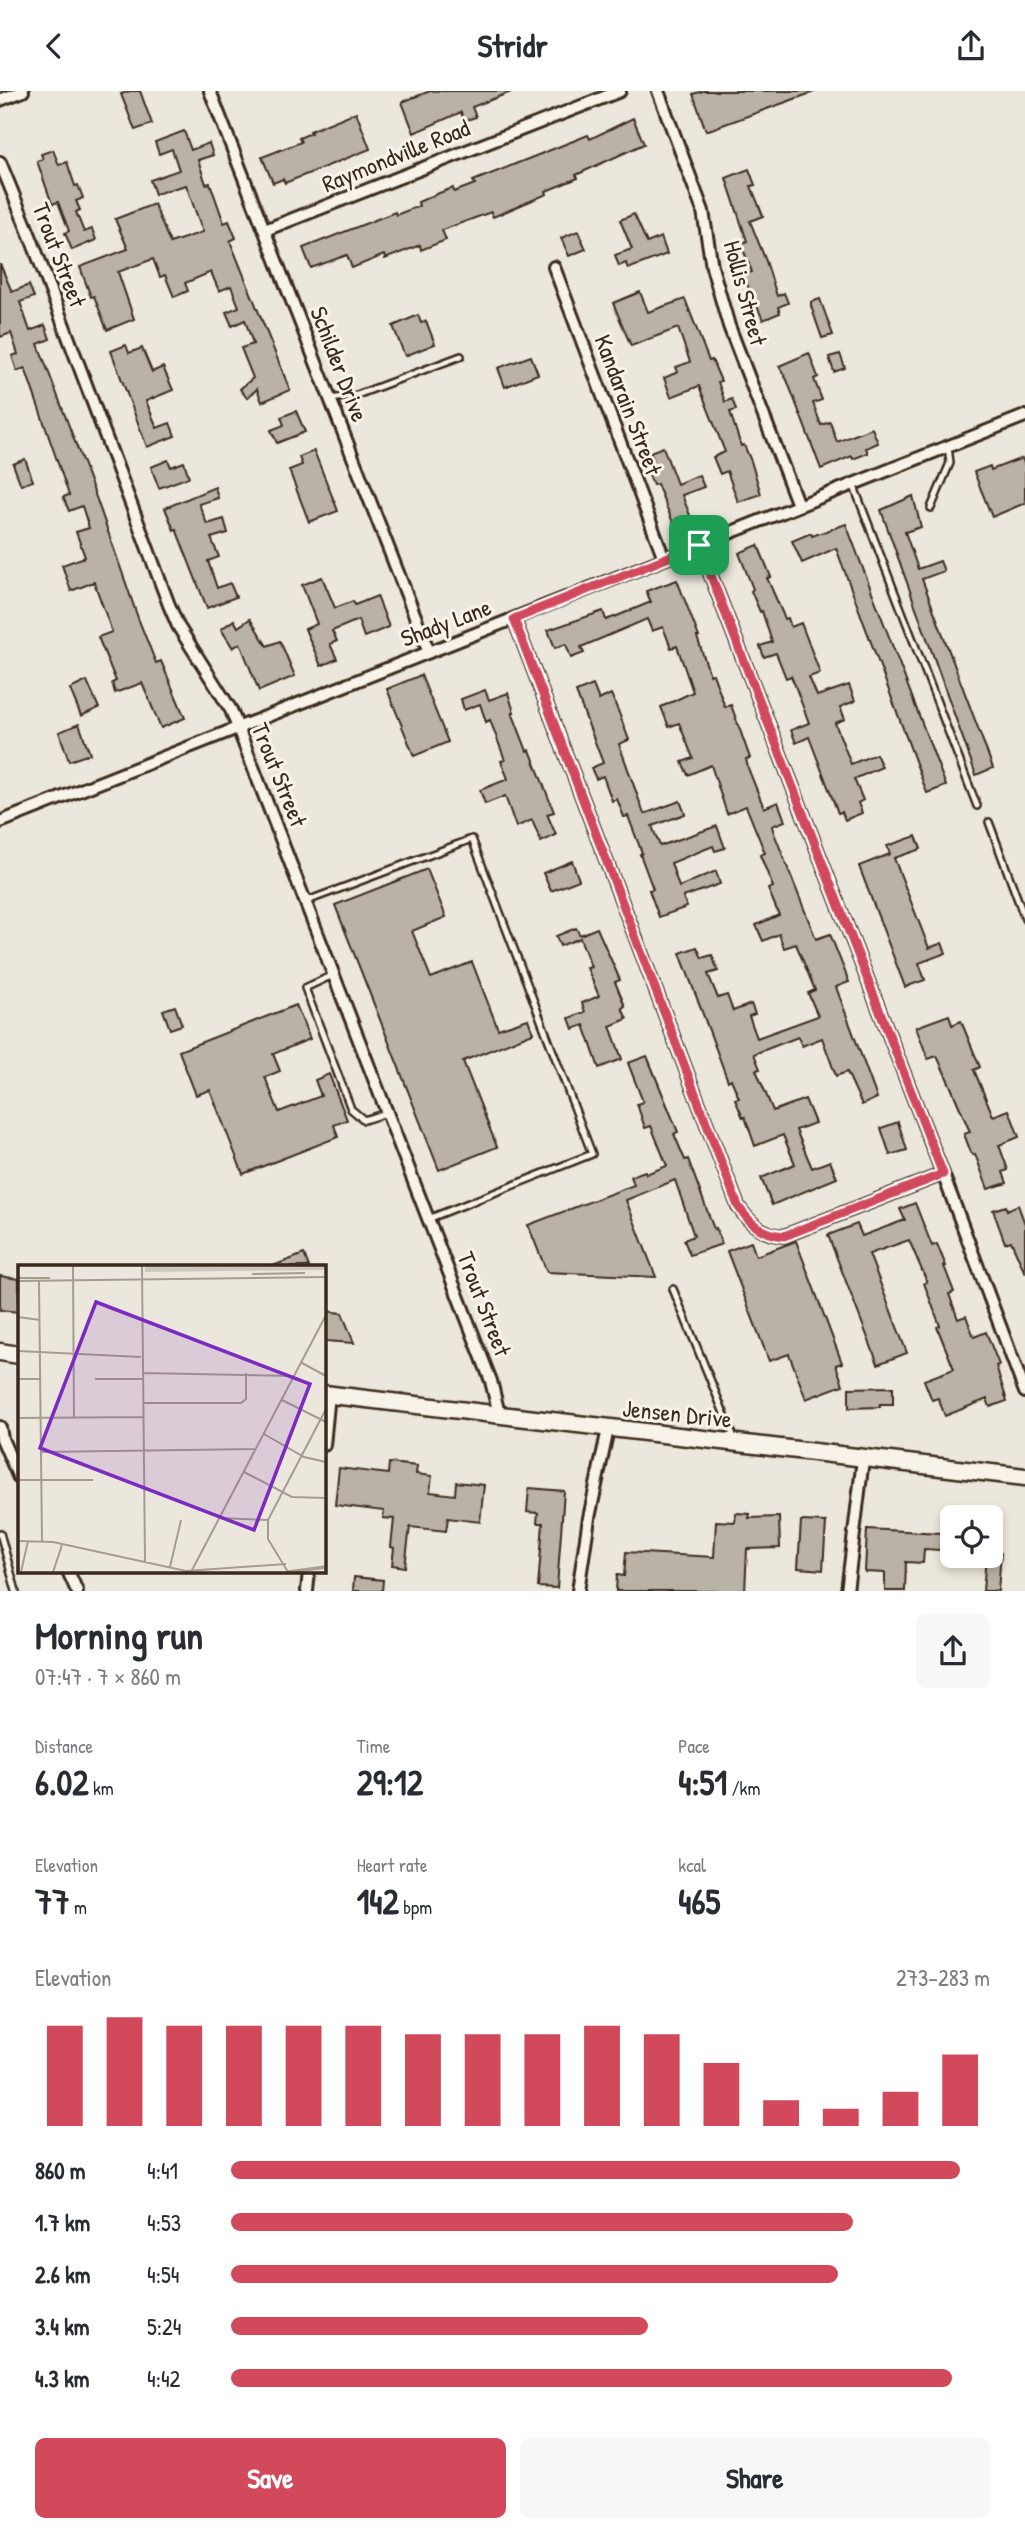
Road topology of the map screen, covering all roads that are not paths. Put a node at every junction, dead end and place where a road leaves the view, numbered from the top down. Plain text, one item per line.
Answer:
1 (23, 91) edge
2 (210, 91) edge
3 (620, 91) edge
4 (658, 91) edge
5 (0, 100) edge
6 (0, 162) edge
7 (265, 230) junction
8 (554, 267) dead end
9 (461, 356) dead end
10 (331, 399) junction
11 (1025, 416) edge
12 (947, 446) junction
13 (853, 484) junction
14 (798, 505) junction
15 (931, 508) dead end
16 (699, 545) junction
17 (664, 558) junction
18 (514, 619) junction
19 (429, 652) junction
20 (238, 728) junction
21 (977, 806) dead end
22 (0, 822) edge
23 (989, 822) dead end
24 (307, 901) junction
25 (1025, 919) edge
26 (335, 974) junction
27 (387, 1112) junction
28 (943, 1174) junction
29 (428, 1219) junction
30 (673, 1289) dead end
31 (0, 1352) edge
32 (18, 1355) edge
33 (1025, 1392) edge
34 (327, 1394) edge
35 (499, 1414) junction
36 (0, 1427) edge
37 (608, 1429) junction
38 (737, 1443) junction
39 (863, 1459) junction
40 (18, 1476) edge
41 (1025, 1477) edge
42 (0, 1533) edge
43 (69, 1573) edge
44 (309, 1573) edge
45 (16, 1591) edge
46 (77, 1591) edge
47 (307, 1591) edge
48 (578, 1591) edge
49 (847, 1591) edge

1 - 5 street
2 - 7 street, Schilder Drive
3 - 7 street, Raymondville Road
4 - 14 street, Hollis Street
6 - 20 street, Trout Street
7 - 10 street, Schilder Drive
8 - 17 street, Kandarain Street
9 - 10 lane
10 - 19 street, Schilder Drive
11 - 12 street, Shady Lane
12 - 13 street, Shady Lane
12 - 15 lane
13 - 14 street, Shady Lane
13 - 21 lane
14 - 16 street, Shady Lane
16 - 17 street, Shady Lane
16 - 28 street
17 - 18 street, Shady Lane
18 - 19 street, Shady Lane
18 - 28 street
19 - 20 street, Shady Lane
20 - 22 street, Shady Lane
20 - 24 street, Trout Street
23 - 25 lane
24 - 26 street, Trout Street
24 - 29 lane
26 - 27 street, Trout Street
26 - 27 lane
27 - 29 street, Trout Street
28 - 33 street
29 - 35 street, Trout Street
30 - 38 lane
31 - 32 main road
34 - 35 main road, Jensen Drive
35 - 37 main road, Jensen Drive
36 - 40 street
37 - 38 main road, Jensen Drive
37 - 48 street
38 - 39 main road, Jensen Drive
39 - 41 main road, Jensen Drive
39 - 49 street
42 - 45 lane
43 - 46 street
44 - 47 street

